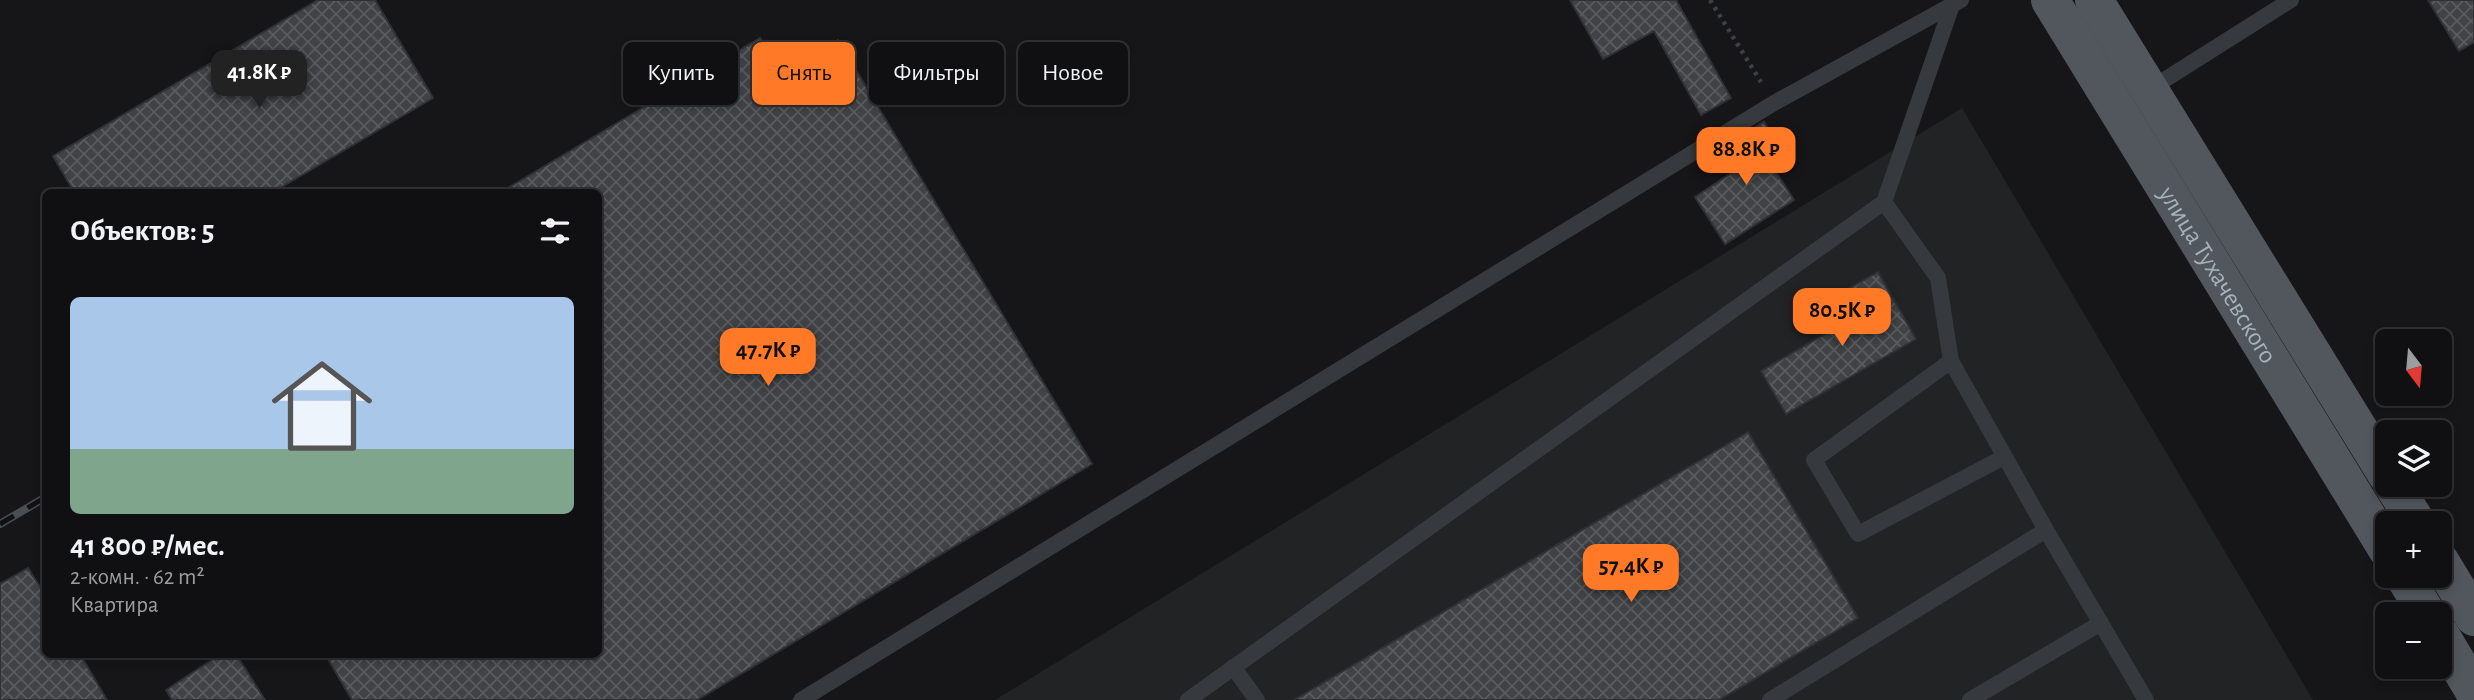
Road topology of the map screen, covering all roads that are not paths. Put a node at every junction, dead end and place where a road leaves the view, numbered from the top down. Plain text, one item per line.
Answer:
1 (2050, 0) edge
2 (2094, 0) edge
3 (2291, 0) edge
4 (1957, 2) edge
5 (2150, 89) junction
6 (1884, 202) junction
7 (1951, 361) junction
8 (2375, 455) edge
9 (2004, 457) junction
10 (2375, 529) edge
11 (2046, 530) junction
12 (2452, 581) edge
13 (2474, 617) edge
14 (2101, 623) junction
15 (2452, 654) edge
16 (1233, 667) junction
17 (2474, 691) edge
18 (801, 700) edge
19 (1188, 700) edge
20 (1257, 700) edge
21 (1770, 700) edge
22 (1970, 700) edge
23 (2147, 700) edge

1 - 10 main road, улица Тухачевского
2 - 5 main road, улица Тухачевского
3 - 5 lane
4 - 6 lane
4 - 18 lane
5 - 8 main road, улица Тухачевского
6 - 7 lane
6 - 16 lane
7 - 9 lane
7 - 9 lane
9 - 11 lane
11 - 14 lane
11 - 21 lane
12 - 13 main road
14 - 22 lane
14 - 23 lane
15 - 17 main road
16 - 19 lane
16 - 20 lane

